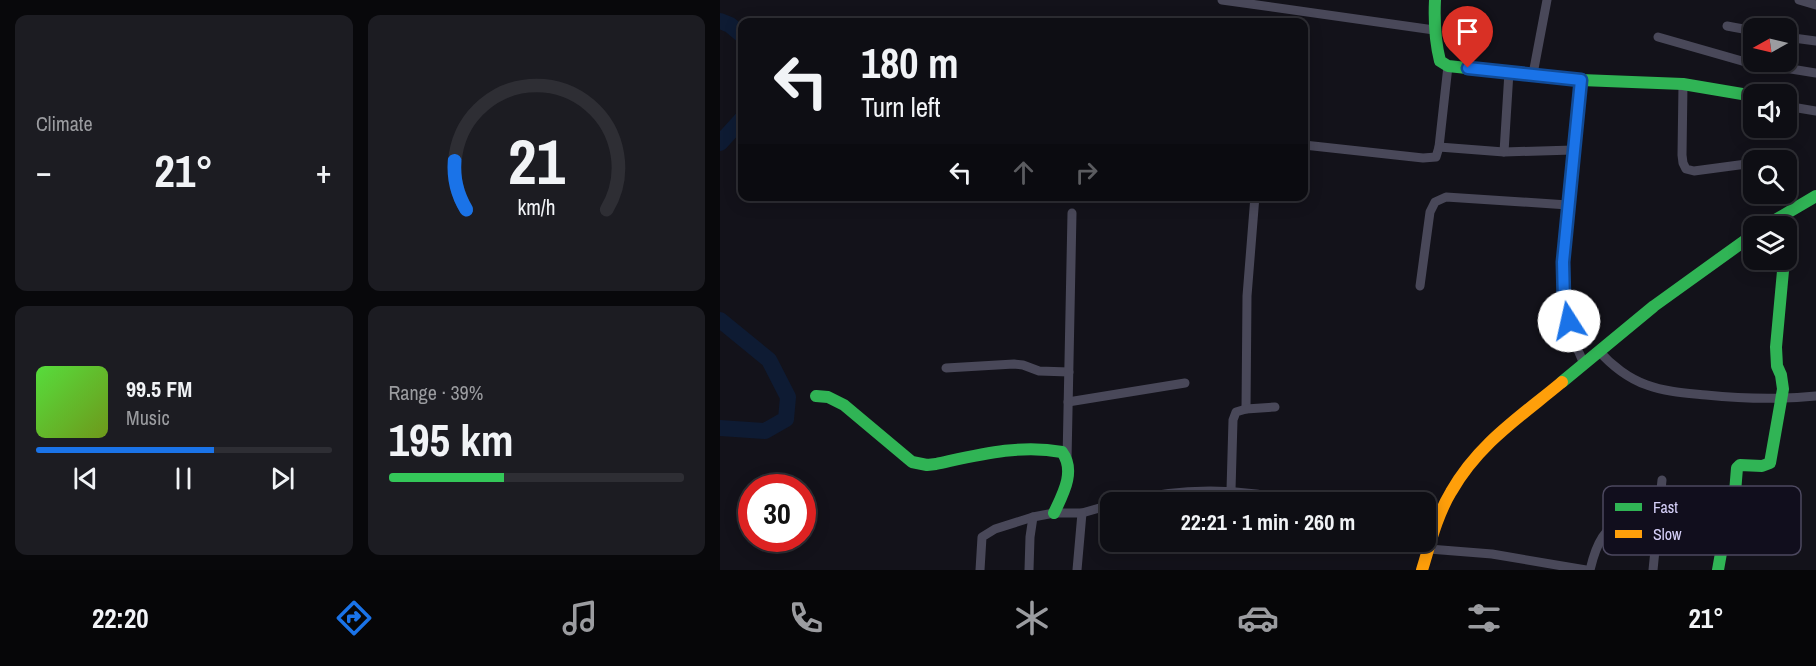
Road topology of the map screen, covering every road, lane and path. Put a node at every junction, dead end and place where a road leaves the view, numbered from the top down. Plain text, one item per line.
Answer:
1 (1222, 0) edge
2 (1435, 0) edge
3 (1547, 0) edge
4 (1799, 0) edge
5 (1816, 4) edge
6 (1727, 26) dead end
7 (1743, 29) edge
8 (1434, 30) junction
9 (1658, 37) dead end
10 (1797, 38) edge
11 (1816, 41) edge
12 (1448, 66) junction
13 (1509, 72) junction
14 (1816, 73) edge
15 (1533, 74) junction
16 (1581, 80) junction
17 (1683, 84) junction
18 (1743, 93) edge
19 (1797, 108) edge
20 (1816, 111) edge
21 (1308, 144) edge
22 (1439, 147) junction
23 (1573, 150) junction
24 (1504, 152) junction
25 (1743, 164) edge
26 (1816, 196) edge
27 (1255, 201) edge
28 (1568, 205) junction
29 (1789, 211) junction
30 (1072, 213) dead end
31 (1781, 216) edge
32 (1788, 216) edge
33 (1743, 242) edge
34 (1783, 270) edge
35 (1420, 286) dead end
36 (1599, 351) junction
37 (1584, 364) junction
38 (946, 368) dead end
39 (1069, 372) junction
40 (1185, 383) dead end
41 (816, 396) dead end
42 (1816, 396) edge
43 (1780, 400) junction
44 (1068, 402) junction
45 (1275, 407) dead end
46 (1246, 409) junction
47 (1067, 460) junction
48 (1662, 480) dead end
49 (1661, 486) edge
50 (1736, 486) edge
51 (1231, 490) junction
52 (1170, 492) edge
53 (1244, 492) edge
54 (1100, 508) edge
55 (1054, 513) junction
56 (1082, 513) junction
57 (1033, 517) junction
58 (1436, 521) edge
59 (1603, 535) edge
60 (1436, 550) edge
61 (1428, 552) edge
62 (1654, 555) edge
63 (1720, 555) edge
64 (980, 570) edge
65 (1029, 570) edge
66 (1077, 570) edge
67 (1422, 570) edge
68 (1588, 570) edge
69 (1653, 570) edge
70 (1718, 570) edge

1 - 8 street
2 - 8 street
3 - 15 street
4 - 5 street
6 - 7 street
8 - 12 street
9 - 14 street
10 - 11 street
12 - 13 street
12 - 22 street
13 - 15 street
13 - 24 street
15 - 16 street
16 - 17 street
16 - 23 street
17 - 18 street
17 - 25 street
19 - 20 street
21 - 22 street
22 - 24 street
23 - 24 street
23 - 28 street
26 - 29 street
27 - 46 street
28 - 35 street
28 - 37 street
29 - 31 street
29 - 32 street
30 - 39 street
33 - 36 street
34 - 43 street
36 - 37 street
36 - 43 street
37 - 58 street
38 - 39 street
39 - 44 street
40 - 44 street
41 - 47 street
42 - 43 street
43 - 50 street
44 - 47 street
45 - 46 street
46 - 51 street
47 - 55 street
48 - 49 street
51 - 52 street
51 - 53 street
54 - 56 street
55 - 56 street
55 - 57 street
56 - 66 street
57 - 64 street
57 - 65 street
59 - 68 street
60 - 68 street
61 - 67 street
62 - 69 street
63 - 70 street

